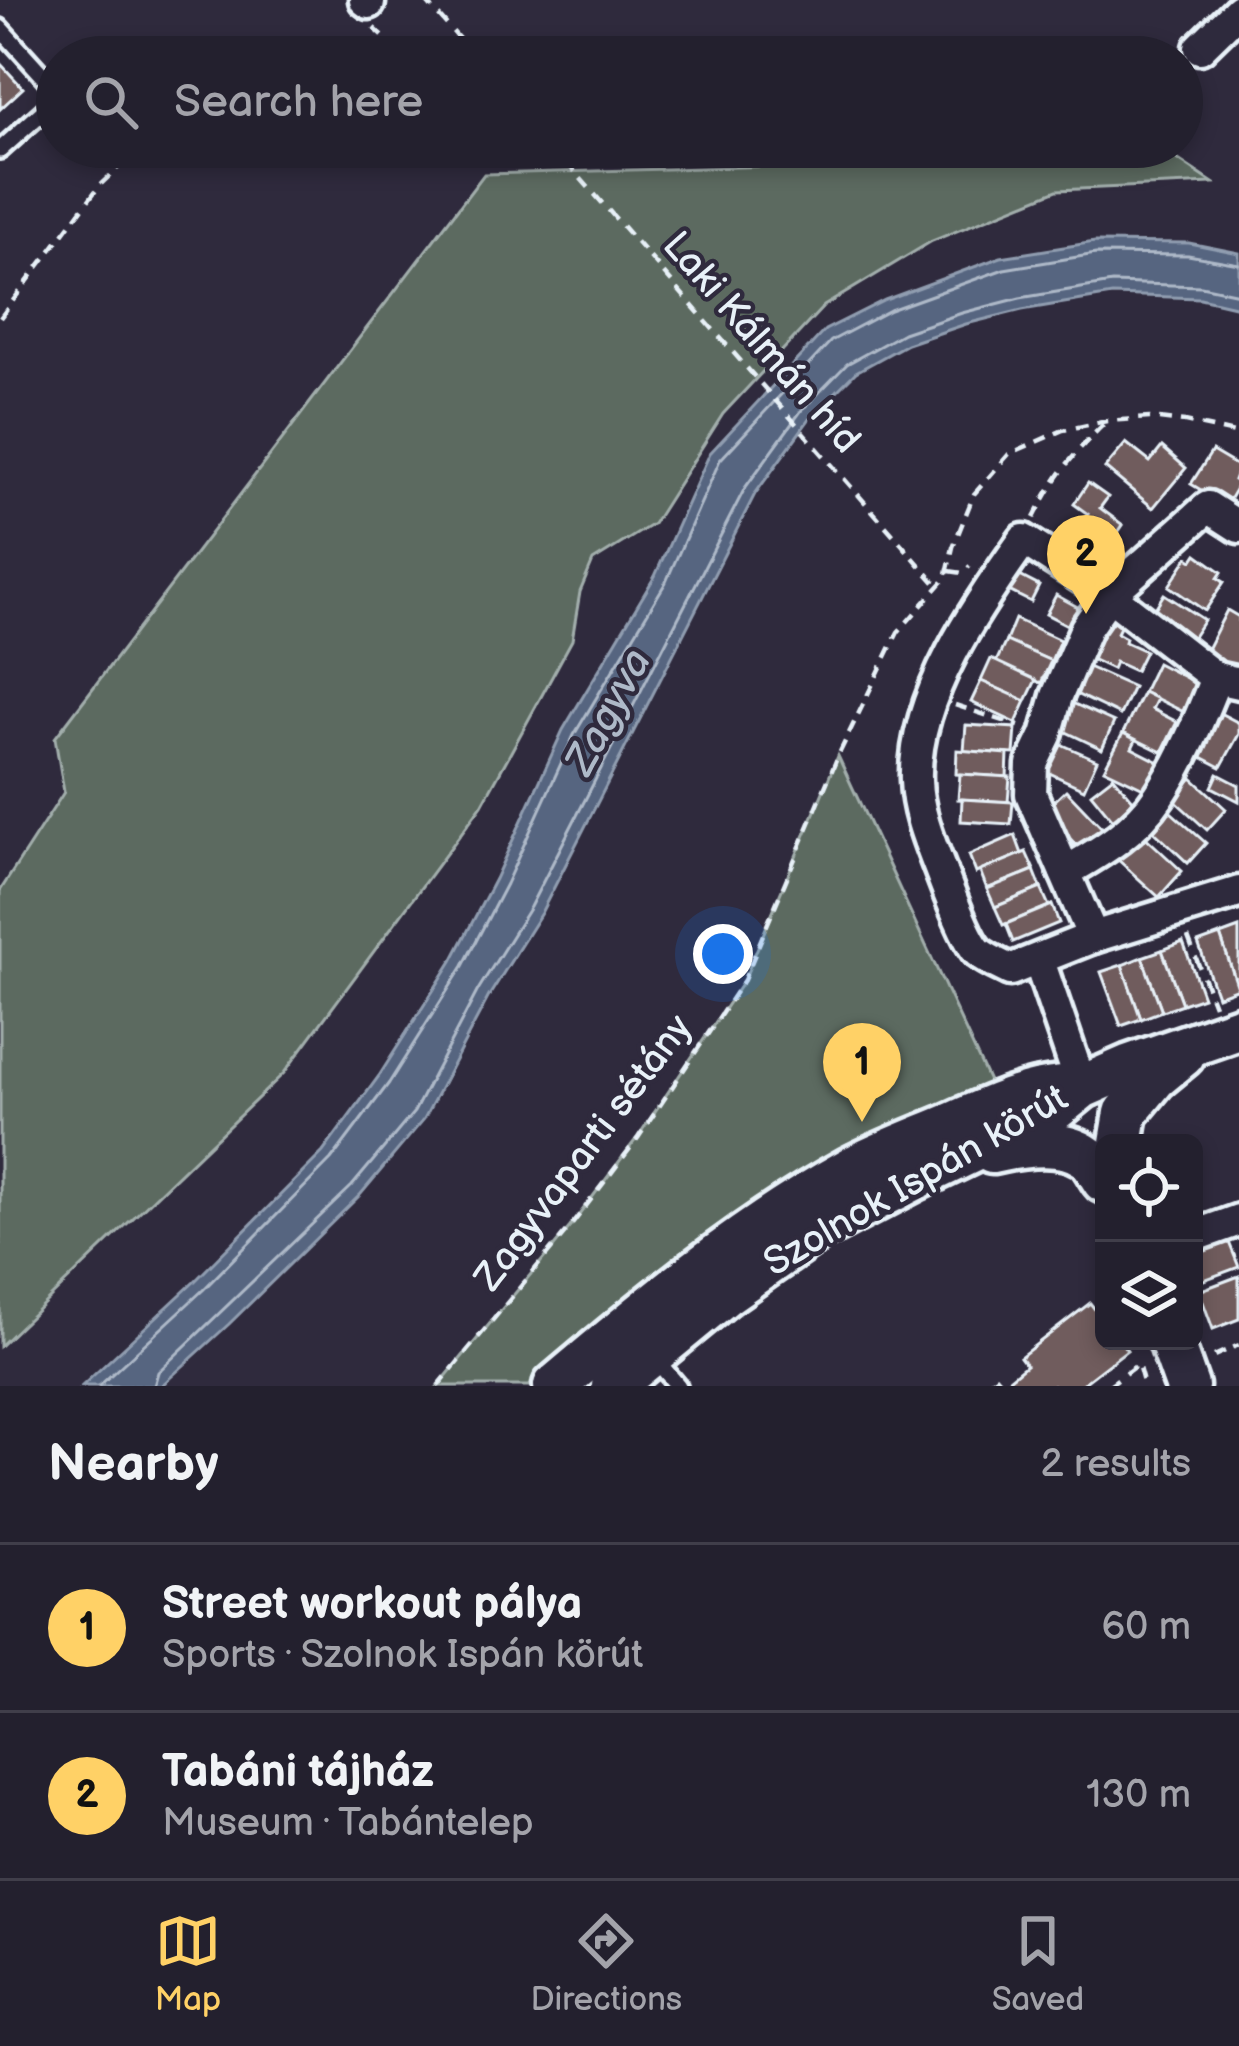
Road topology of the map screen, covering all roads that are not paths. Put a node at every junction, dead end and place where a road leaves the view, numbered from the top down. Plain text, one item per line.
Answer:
1 (1239, 10) edge
2 (0, 28) edge
3 (1203, 46) edge
4 (36, 70) edge
5 (36, 115) edge
6 (0, 150) edge
7 (1239, 526) edge
8 (1109, 595) junction
9 (1228, 681) edge
10 (1065, 872) junction
11 (1239, 892) edge
12 (1093, 938) junction
13 (1039, 961) junction
14 (1221, 1034) edge
15 (1082, 1088) junction
16 (1099, 1134) edge
17 (1122, 1134) edge
18 (961, 1157) junction
19 (1095, 1168) edge
20 (1239, 1220) edge
21 (1203, 1233) edge
22 (639, 1340) junction
23 (1174, 1350) edge
24 (554, 1386) edge
25 (613, 1386) edge
26 (679, 1386) edge
27 (1186, 1386) edge

1 - 3 street
2 - 4 lane
5 - 6 lane
7 - 8 street
8 - 9 street
8 - 10 street
8 - 13 street
9 - 10 street
10 - 12 street
11 - 12 street
12 - 13 street
13 - 15 street
14 - 15 street
14 - 17 street
15 - 16 street
15 - 18 street, Szolnok Ispán körút
15 - 22 street, Szolnok Ispán körút
18 - 19 street
18 - 22 street, Szolnok Ispán körút
20 - 21 street
22 - 24 street, Szolnok Ispán körút
22 - 25 street, Szolnok Ispán körút
22 - 26 lane
23 - 27 street

